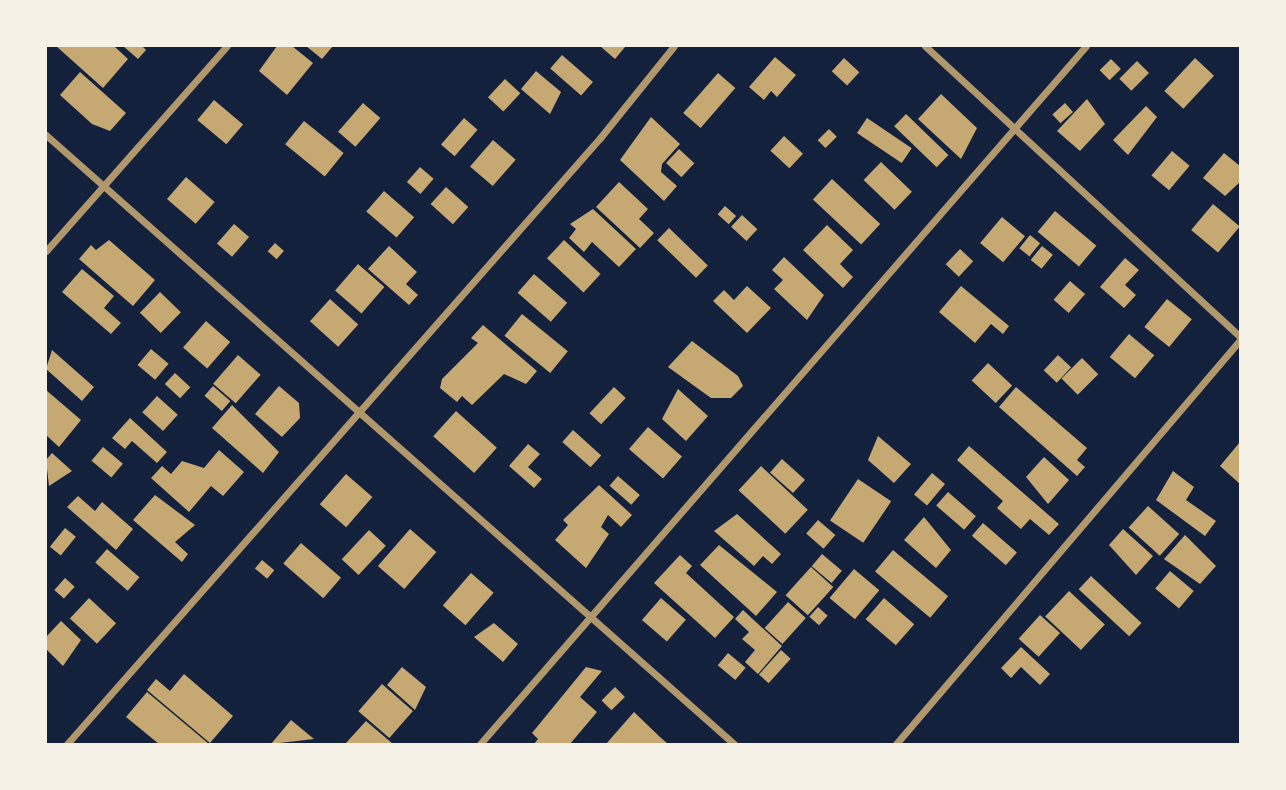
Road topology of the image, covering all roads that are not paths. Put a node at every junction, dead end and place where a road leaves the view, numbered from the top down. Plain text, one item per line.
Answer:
1 (227, 46) edge
2 (674, 46) edge
3 (925, 46) edge
4 (1086, 46) edge
5 (1014, 133) junction
6 (46, 135) edge
7 (102, 185) junction
8 (46, 251) edge
9 (1241, 338) edge
10 (357, 411) junction
11 (589, 618) junction
12 (67, 744) edge
13 (480, 744) edge
14 (734, 744) edge
15 (896, 744) edge

1 - 7 street
2 - 10 street
3 - 5 street
4 - 5 street
5 - 9 street
5 - 11 street
6 - 7 street
7 - 8 street
7 - 10 street
9 - 15 street
10 - 11 street
10 - 12 street
11 - 13 street
11 - 14 street

